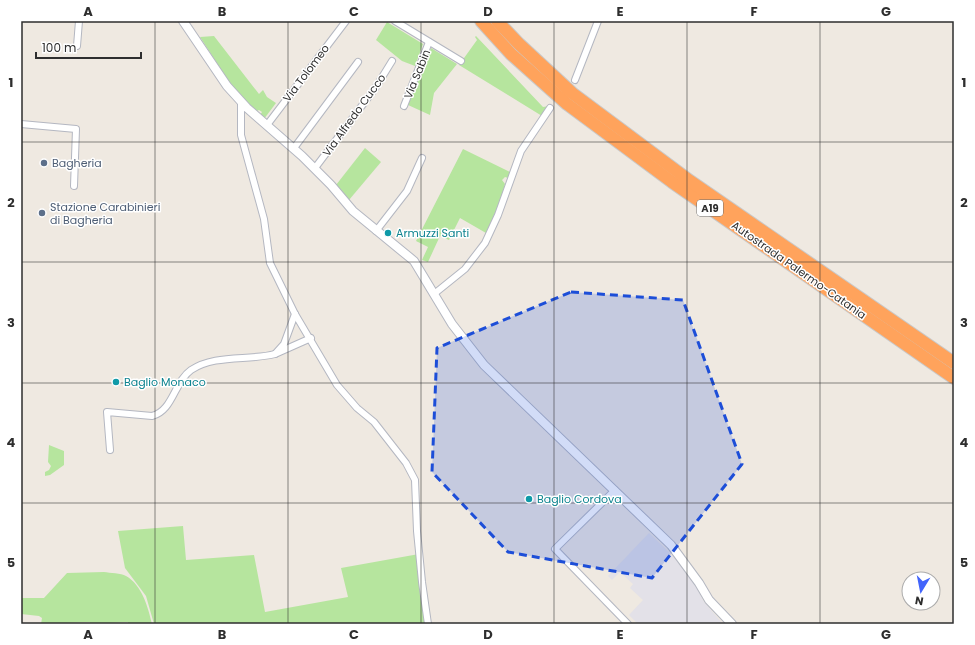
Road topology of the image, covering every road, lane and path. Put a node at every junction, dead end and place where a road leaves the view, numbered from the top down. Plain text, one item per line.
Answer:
1 (79, 21) edge
2 (183, 21) edge
3 (346, 21) edge
4 (395, 21) edge
5 (481, 21) edge
6 (497, 21) edge
7 (598, 21) edge
8 (429, 42) junction
9 (77, 46) dead end
10 (392, 61) dead end
11 (461, 61) dead end
12 (358, 62) dead end
13 (575, 80) dead end
14 (240, 101) junction
15 (404, 106) dead end
16 (550, 108) dead end
17 (21, 124) edge
18 (267, 125) junction
19 (294, 148) junction
20 (422, 158) dead end
21 (315, 168) junction
22 (74, 186) dead end
23 (376, 231) junction
24 (434, 294) junction
25 (295, 314) junction
26 (311, 338) junction
27 (286, 340) junction
28 (296, 346) junction
29 (275, 354) junction
30 (954, 363) edge
31 (954, 378) edge
32 (110, 450) dead end
33 (615, 490) junction
34 (428, 624) edge
35 (628, 624) edge
36 (732, 624) edge

1 - 9 street
2 - 14 street
3 - 18 street, Via Tolomeo
4 - 8 street
5 - 31 highway, Autostrada Palermo-Catania / A19
6 - 30 highway, Autostrada Palermo-Catania / A19
7 - 13 street
8 - 11 street
8 - 15 street, Via Sabin
10 - 21 street, Via Alfredo Cucco
12 - 19 street
14 - 18 street
14 - 25 street
16 - 24 street
17 - 22 street
18 - 19 street
19 - 21 street
20 - 23 street
21 - 23 street
23 - 24 street
24 - 33 street
25 - 26 street
25 - 27 street
26 - 28 street
26 - 34 street
27 - 28 street
27 - 29 street
28 - 29 street
29 - 32 street
33 - 35 street
33 - 36 street

